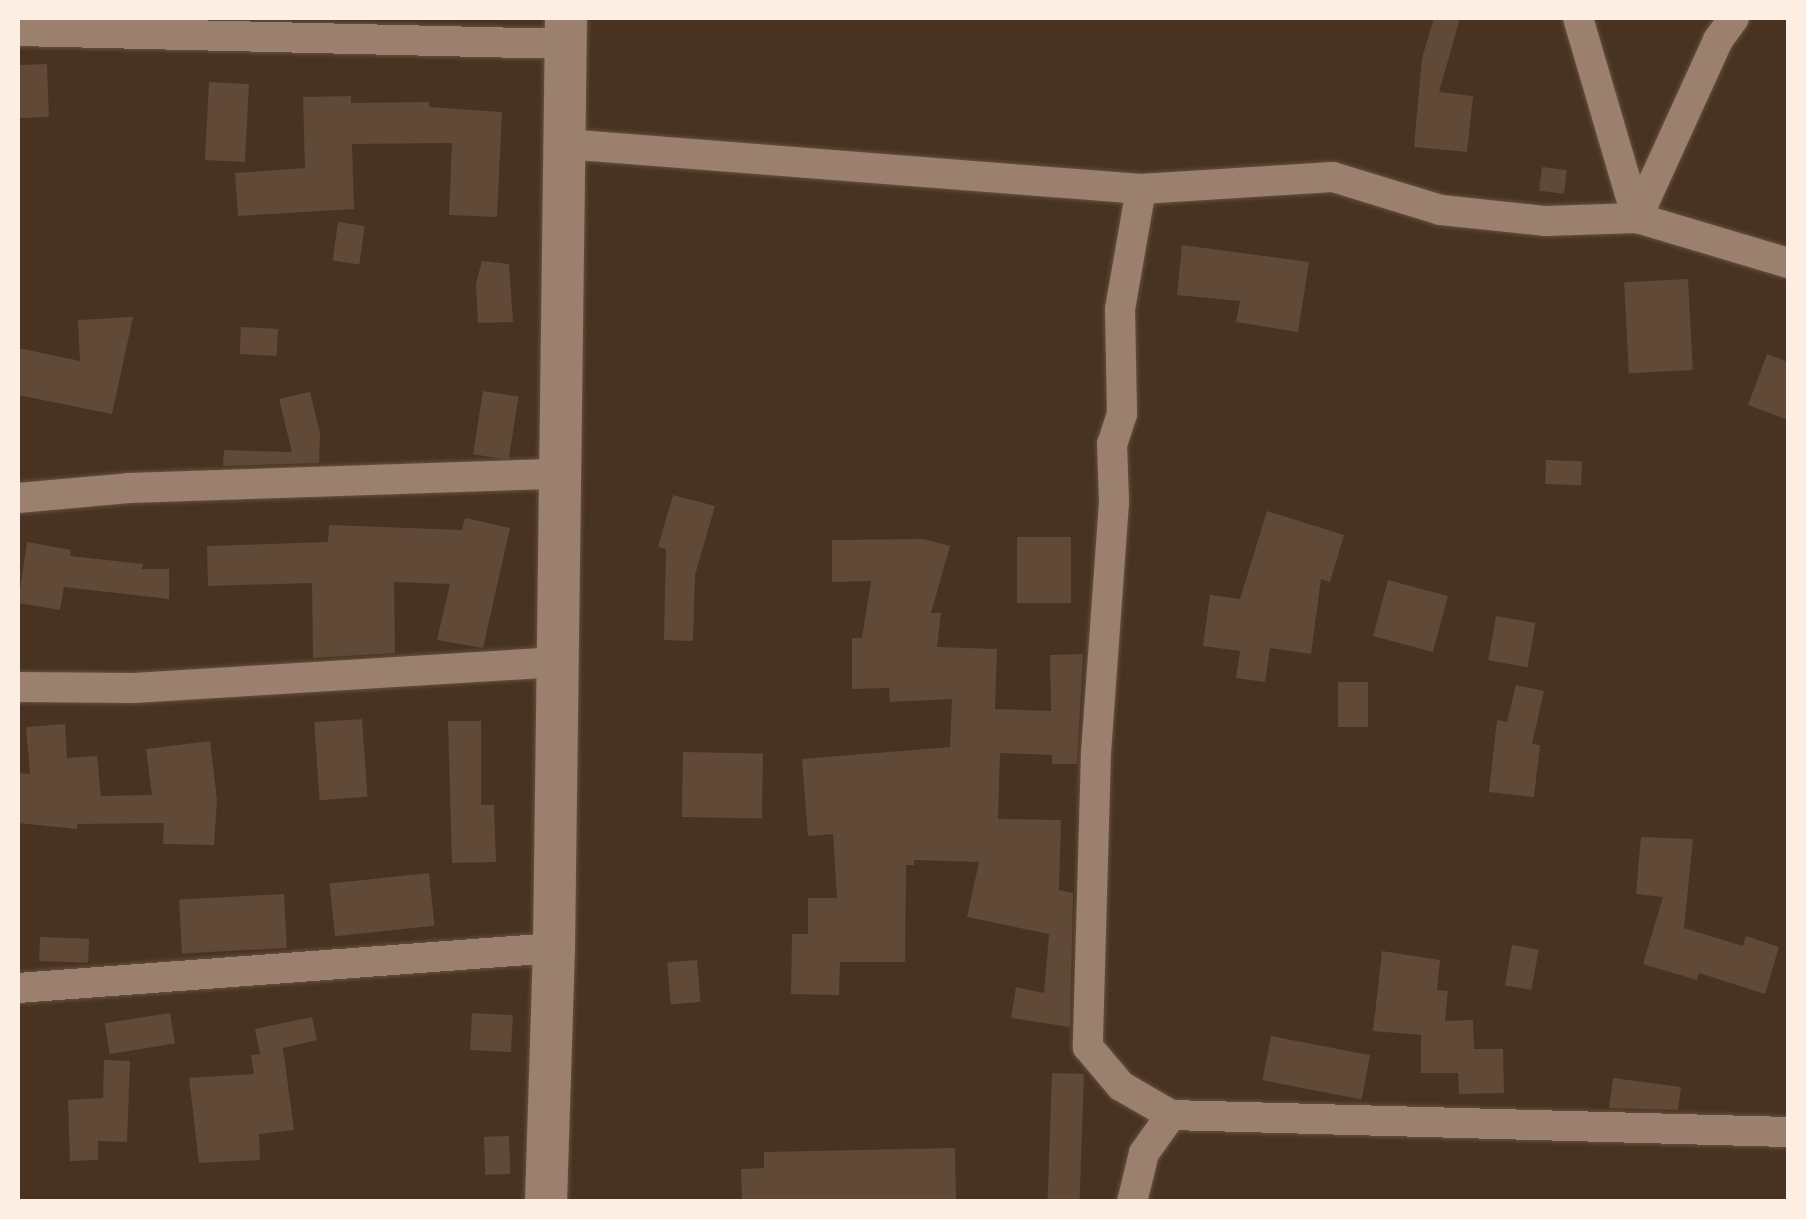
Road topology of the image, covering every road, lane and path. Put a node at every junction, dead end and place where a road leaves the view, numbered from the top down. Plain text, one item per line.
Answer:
1 (1578, 18) edge
2 (1734, 18) edge
3 (18, 31) edge
4 (565, 31) edge
5 (564, 144) junction
6 (1141, 189) junction
7 (1636, 218) junction
8 (1788, 263) edge
9 (560, 474) junction
10 (18, 498) edge
11 (558, 662) junction
12 (18, 687) edge
13 (554, 948) junction
14 (18, 988) edge
15 (1170, 1115) junction
16 (1788, 1132) edge
17 (546, 1202) edge
18 (1132, 1202) edge

1 - 7 street
2 - 7 street
3 - 4 street
4 - 5 main road
5 - 6 street
5 - 9 main road
6 - 7 street
6 - 15 street
7 - 8 street
9 - 10 street
9 - 11 main road
11 - 12 street
11 - 13 main road
13 - 14 street
13 - 17 main road
15 - 16 street
15 - 18 street

